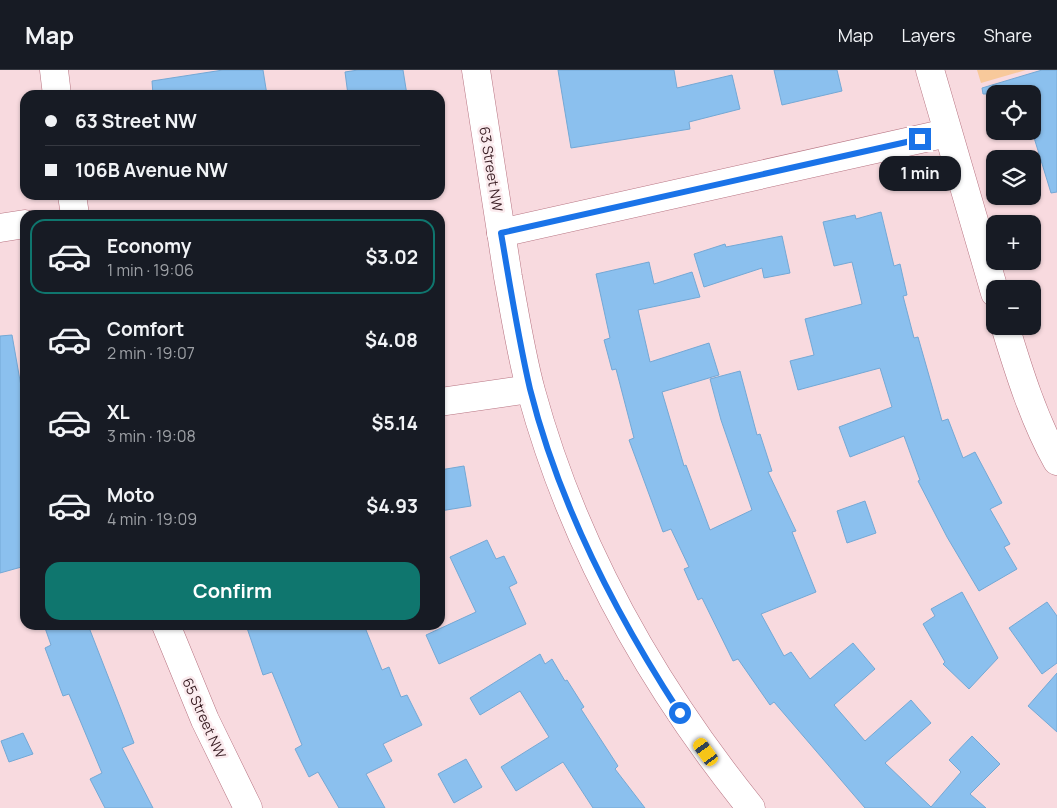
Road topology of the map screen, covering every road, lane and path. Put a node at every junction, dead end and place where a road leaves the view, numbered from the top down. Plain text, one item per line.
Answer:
1 (54, 70) edge
2 (476, 70) edge
3 (930, 70) edge
4 (56, 90) edge
5 (947, 133) junction
6 (20, 225) edge
7 (0, 228) edge
8 (501, 233) junction
9 (991, 280) edge
10 (1008, 335) edge
11 (530, 389) junction
12 (445, 401) edge
13 (1057, 461) edge
14 (168, 630) edge
15 (248, 808) edge
16 (751, 808) edge

1 - 4 street
2 - 8 street, 63 Street NW
3 - 5 street
5 - 8 street
5 - 9 street
6 - 7 street
8 - 11 street, 63 Street NW
10 - 13 street
11 - 12 street
11 - 16 street, 63 Street NW
14 - 15 street, 65 Street NW

